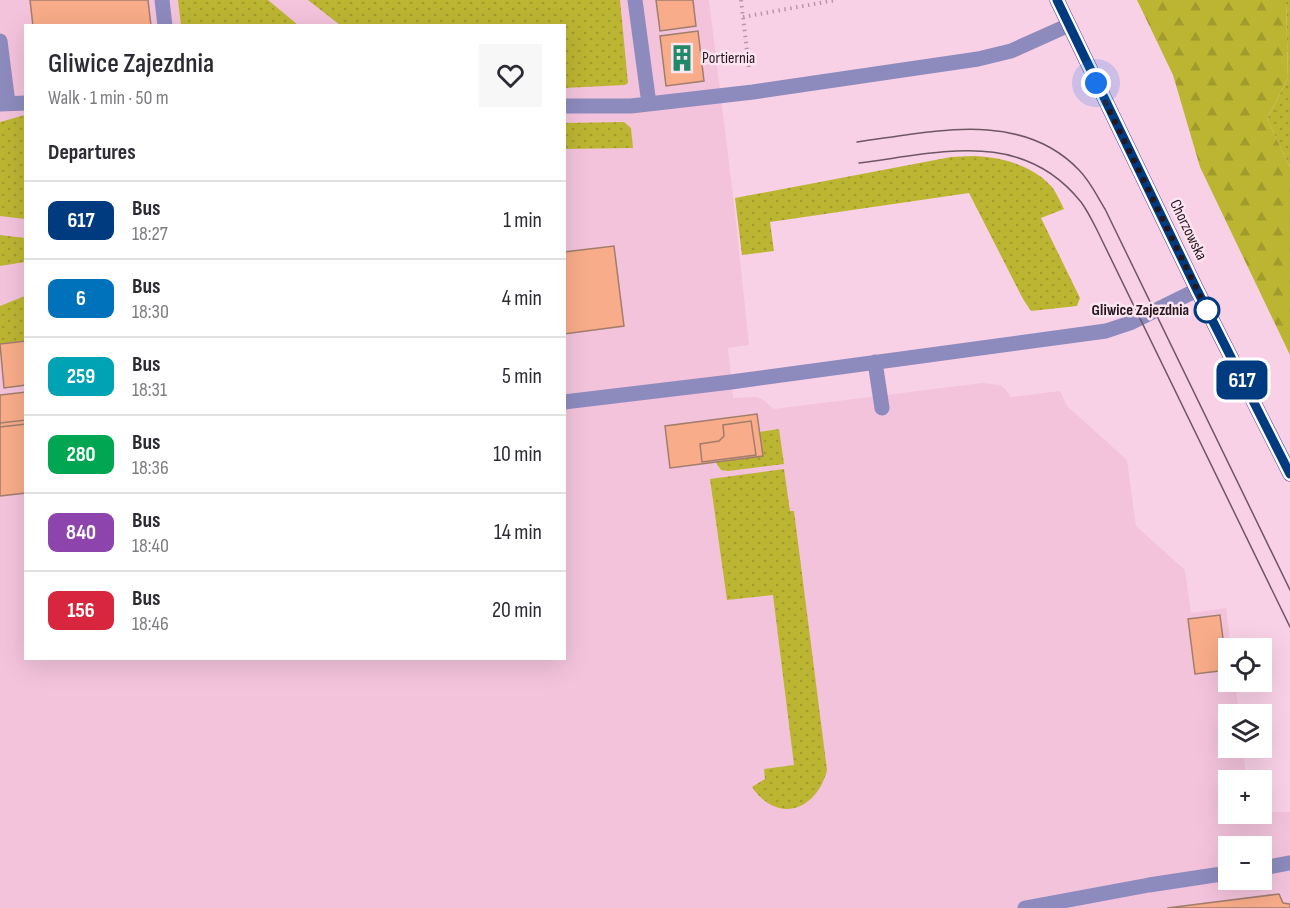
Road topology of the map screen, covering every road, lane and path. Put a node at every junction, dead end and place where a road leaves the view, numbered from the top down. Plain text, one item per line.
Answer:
1 (162, 0) edge
2 (636, 0) edge
3 (741, 0) edge
4 (836, 0) edge
5 (1057, 0) edge
6 (743, 17) junction
7 (165, 24) edge
8 (1069, 25) junction
9 (0, 41) edge
10 (753, 92) junction
11 (4, 103) edge
12 (24, 103) edge
13 (649, 104) junction
14 (566, 106) edge
15 (1197, 290) junction
16 (875, 362) junction
17 (566, 402) edge
18 (882, 408) dead end
19 (1290, 474) edge
20 (1290, 863) edge
21 (1272, 866) edge
22 (1218, 875) edge
23 (1025, 908) edge

1 - 7 lane
2 - 13 lane
3 - 6 path
4 - 6 path
5 - 8 main road, Chorzowska
6 - 10 path
8 - 10 lane
8 - 15 main road, Chorzowska
9 - 11 lane
10 - 13 lane
11 - 12 lane
13 - 14 lane
15 - 16 lane
15 - 19 main road, Chorzowska
16 - 17 lane
16 - 18 lane
20 - 21 lane
22 - 23 lane

